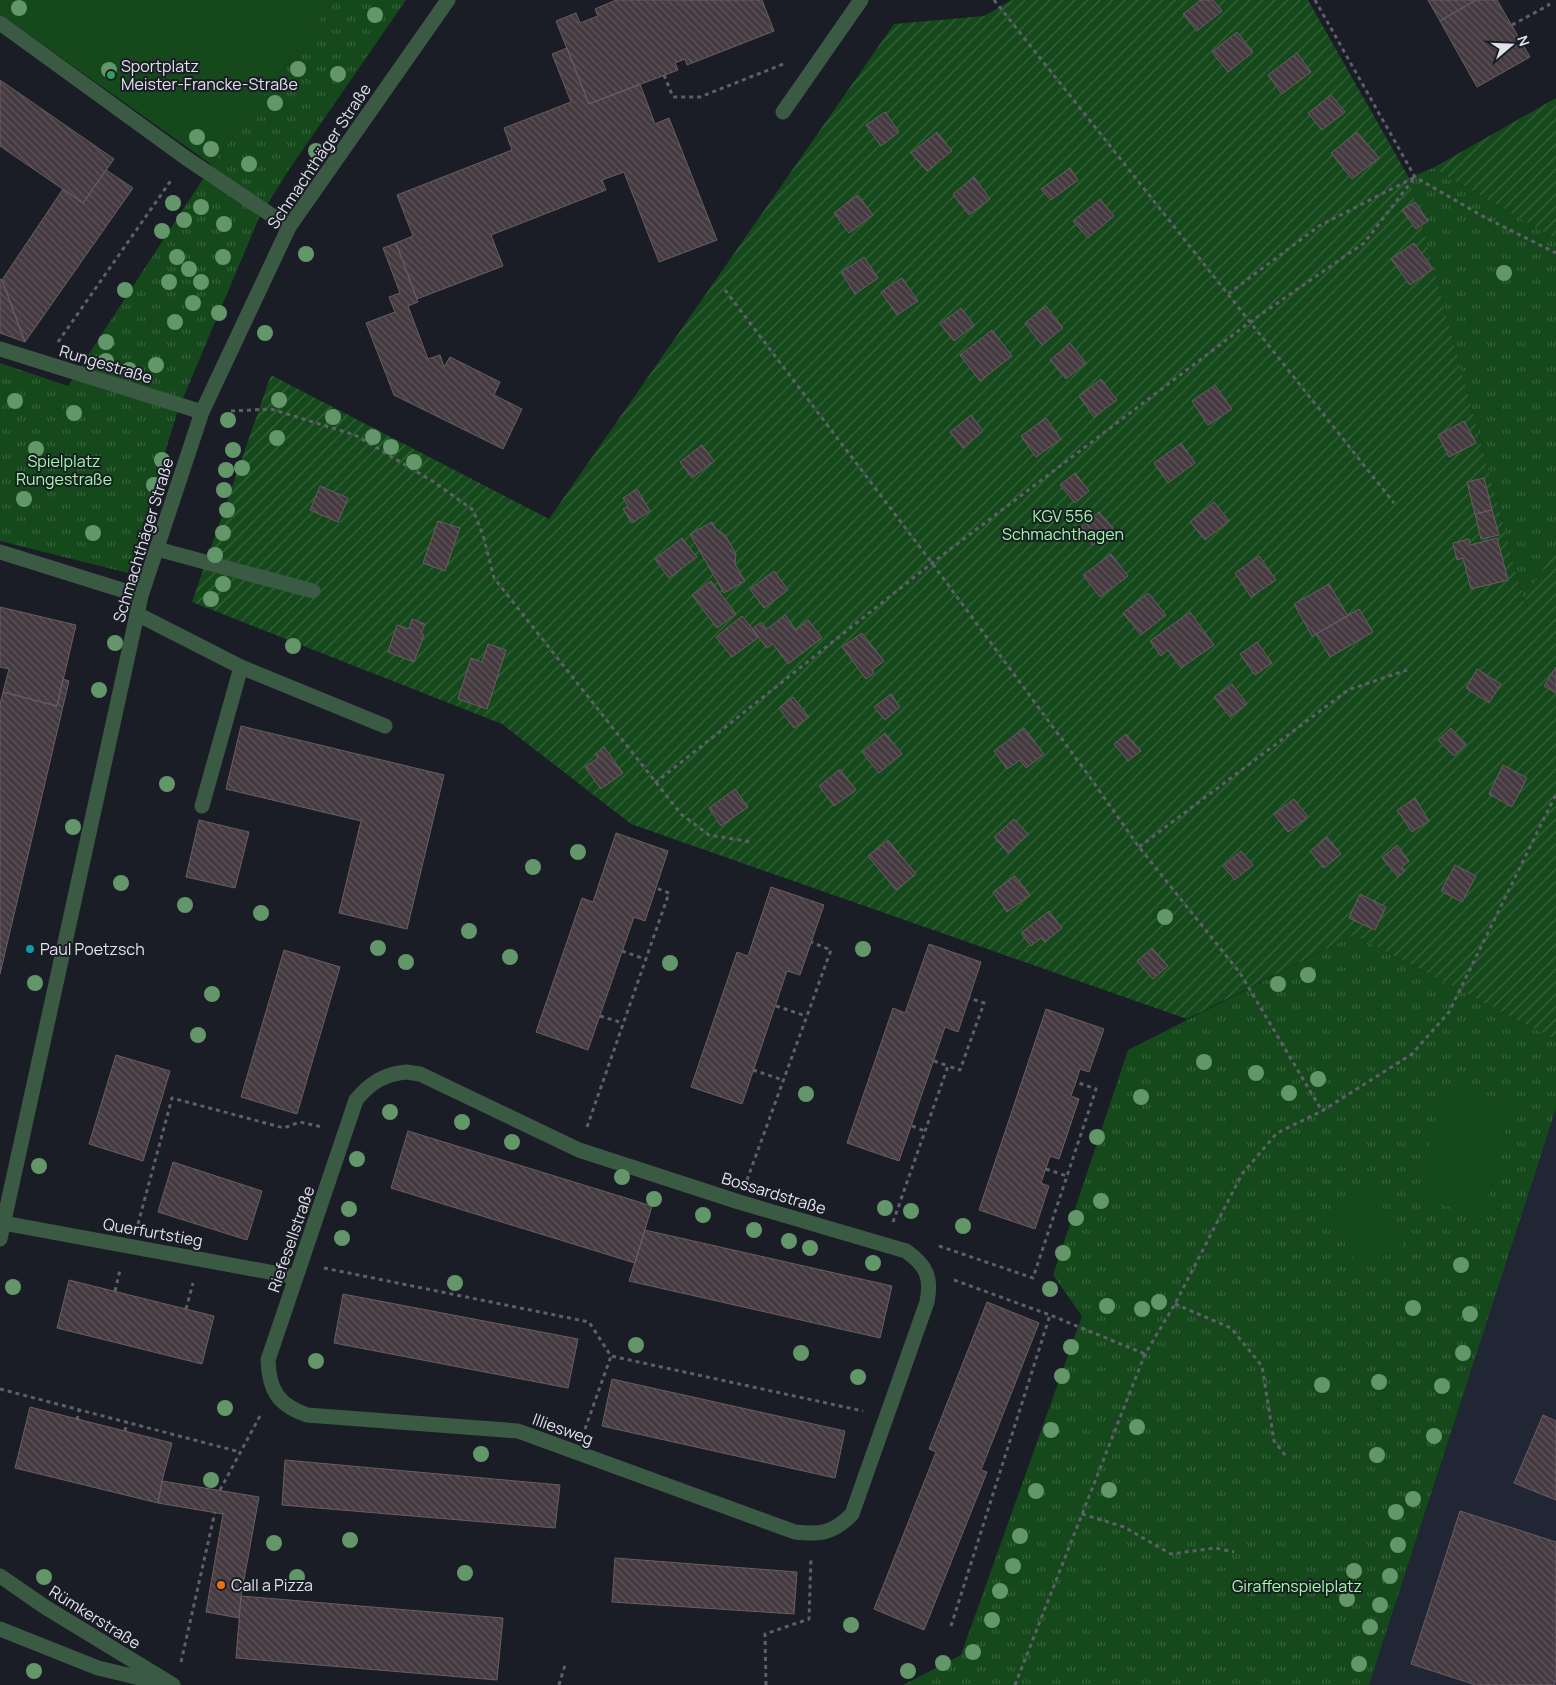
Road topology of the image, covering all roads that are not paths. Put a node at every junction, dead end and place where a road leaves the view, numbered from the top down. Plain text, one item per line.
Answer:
1 (448, 0) edge
2 (861, 0) edge
3 (0, 23) edge
4 (783, 112) dead end
5 (289, 227) junction
6 (0, 348) edge
7 (202, 412) junction
8 (157, 548) junction
9 (0, 552) edge
10 (313, 591) dead end
11 (141, 596) junction
12 (137, 614) junction
13 (241, 667) junction
14 (385, 726) dead end
15 (202, 806) dead end
16 (356, 1100) joint
17 (4, 1223) junction
18 (0, 1238) edge
19 (299, 1270) junction
20 (274, 1390) joint
21 (835, 1528) joint
22 (0, 1576) edge
23 (0, 1629) edge
24 (172, 1685) edge

1 - 5 street, Schmachthäger Straße
2 - 4 street
3 - 5 street
5 - 7 street, Schmachthäger Straße
6 - 7 street, Rungestraße
7 - 8 street, Schmachthäger Straße
8 - 10 street
8 - 11 street, Schmachthäger Straße
9 - 11 street
11 - 12 street, Schmachthäger Straße
12 - 13 street
12 - 17 street, Schmachthäger Straße
13 - 14 street
13 - 15 street
16 - 19 street, Riefesellstraße
16 - 21 street, Bossardstraße
17 - 18 street, Schmachthäger Straße
17 - 19 street, Querfurtstieg
19 - 20 street, Riefesellstraße
20 - 21 street, Illiesweg
22 - 24 street, Rümkerstraße
23 - 24 street

